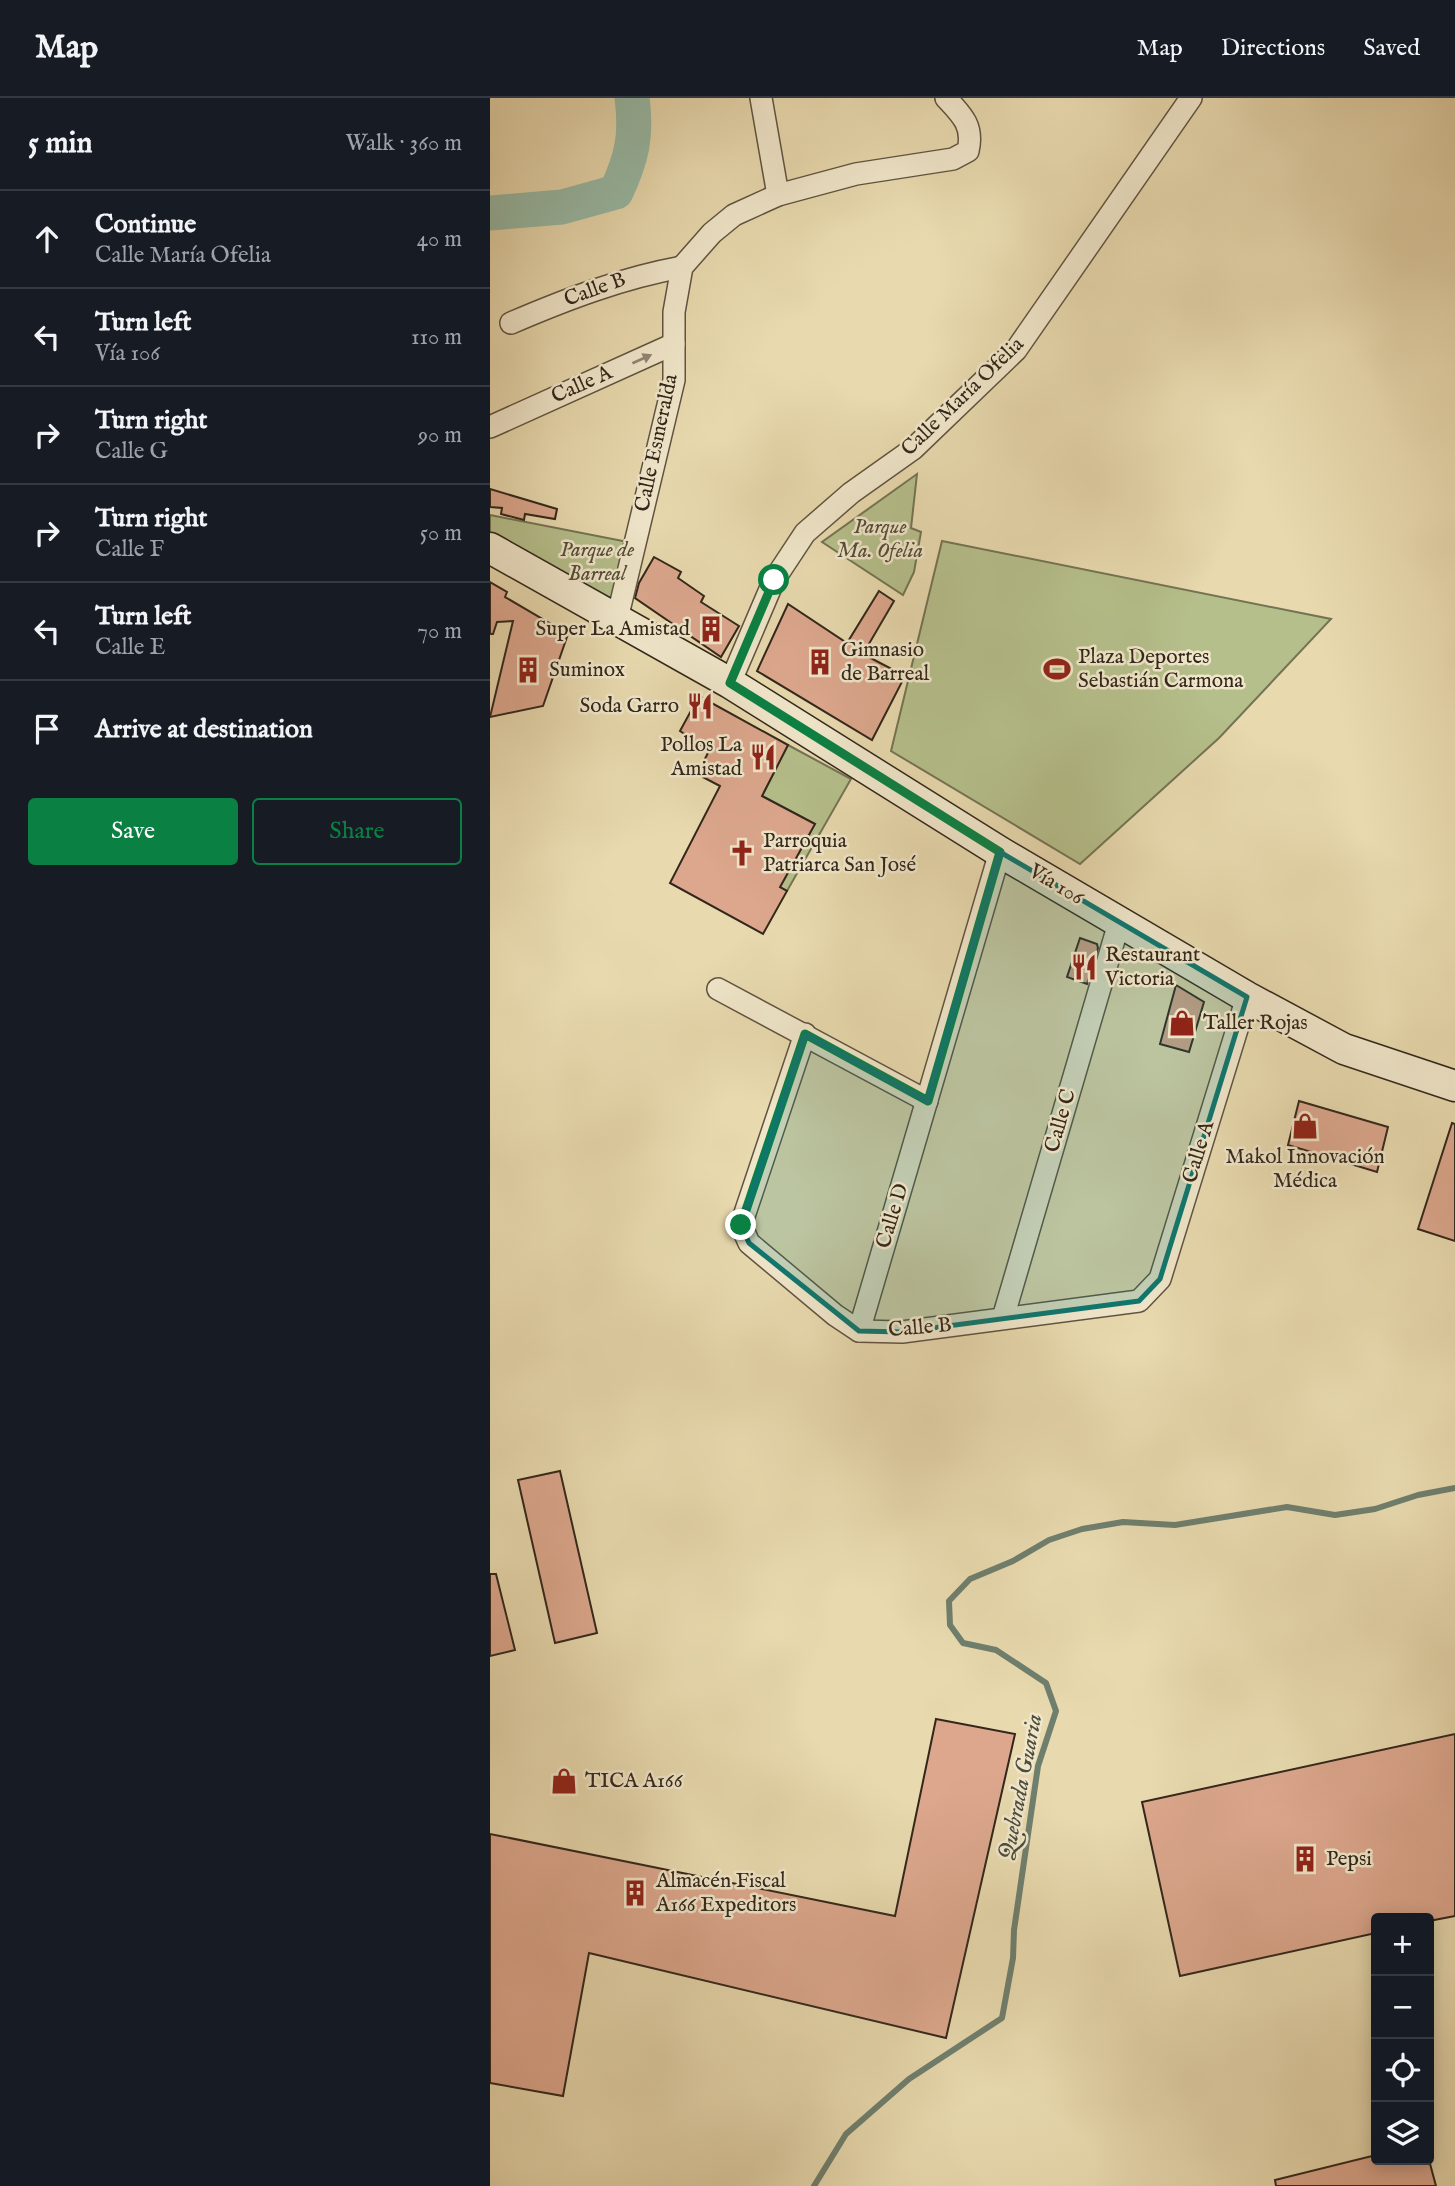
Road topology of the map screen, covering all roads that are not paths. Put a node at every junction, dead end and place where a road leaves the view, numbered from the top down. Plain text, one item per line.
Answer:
1 (761, 98) edge
2 (946, 98) edge
3 (1191, 98) edge
4 (778, 195) junction
5 (682, 268) junction
6 (511, 323) dead end
7 (674, 344) junction
8 (490, 427) edge
9 (490, 548) edge
10 (617, 619) junction
11 (730, 683) junction
12 (1000, 852) junction
13 (1119, 923) junction
14 (718, 989) dead end
15 (1247, 997) junction
16 (805, 1034) junction
17 (1455, 1086) edge
18 (928, 1101) junction
19 (1139, 1301) joint
20 (1003, 1318) junction
21 (859, 1331) junction

1 - 4 street
2 - 4 street
3 - 11 street, Calle María Ofelia
4 - 5 street
5 - 6 street, Calle B
5 - 7 street, Calle Esmeralda
8 -> 7 street, Calle A
7 - 10 street, Calle Esmeralda
9 - 10 main road, Vía 106
10 - 11 main road, Vía 106
11 - 12 main road, Vía 106
12 - 13 main road, Vía 106
12 - 18 street, Calle D
13 - 15 main road, Vía 106
13 - 20 street, Calle C
14 - 16 street
15 - 17 main road, Vía 106
15 - 19 street, Calle A
16 - 18 street
16 - 21 street, Calle B
18 - 21 street, Calle D
19 - 20 street, Calle B
20 - 21 street, Calle B

